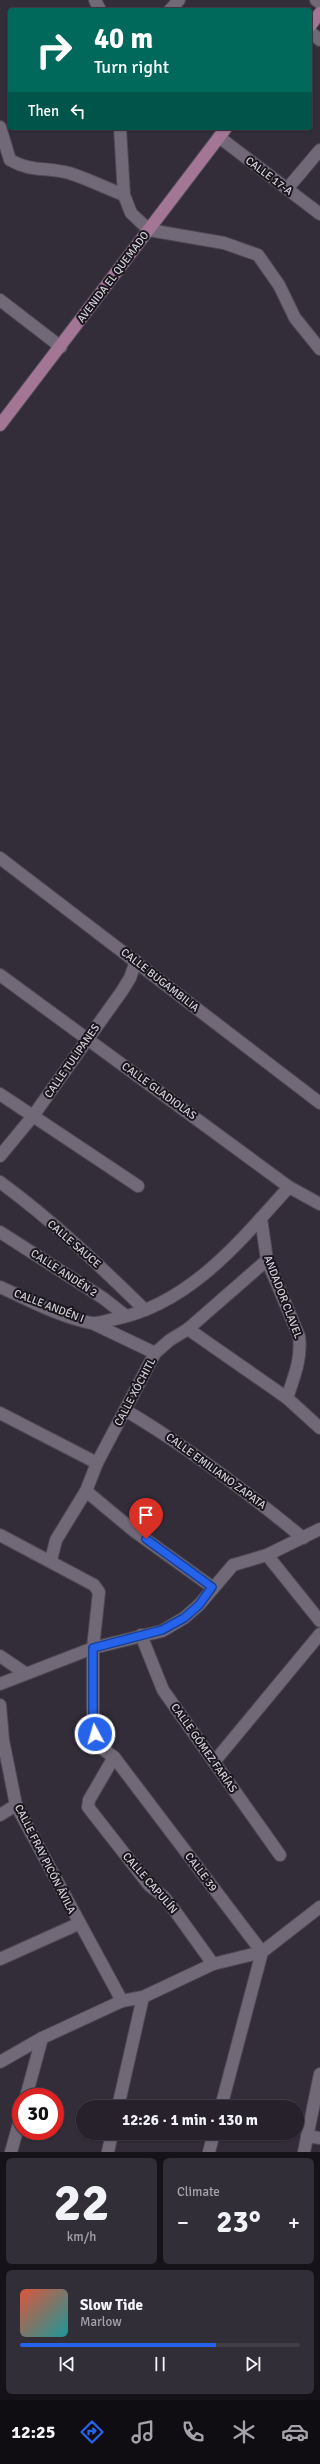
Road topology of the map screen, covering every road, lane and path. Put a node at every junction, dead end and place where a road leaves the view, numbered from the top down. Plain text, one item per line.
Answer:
1 (179, 0) edge
2 (316, 0) edge
3 (320, 4) edge
4 (172, 8) edge
5 (320, 13) edge
6 (312, 23) edge
7 (312, 34) edge
8 (320, 40) edge
9 (0, 127) edge
10 (120, 130) edge
11 (222, 132) edge
12 (320, 150) edge
13 (287, 189) junction
14 (124, 195) junction
15 (320, 214) edge
16 (149, 230) junction
17 (0, 300) edge
18 (61, 347) junction
19 (320, 349) edge
20 (0, 425) edge
21 (0, 858) edge
22 (136, 961) junction
23 (0, 975) edge
24 (88, 1039) junction
25 (0, 1094) edge
26 (320, 1103) edge
27 (33, 1116) junction
28 (0, 1156) edge
29 (0, 1182) edge
30 (138, 1186) dead end
31 (289, 1187) junction
32 (320, 1204) edge
33 (261, 1218) junction
34 (0, 1232) edge
35 (267, 1260) junction
36 (0, 1287) edge
37 (145, 1310) junction
38 (126, 1316) junction
39 (92, 1323) junction
40 (188, 1329) junction
41 (155, 1353) junction
42 (287, 1398) junction
43 (125, 1410) junction
44 (0, 1413) edge
45 (320, 1428) edge
46 (97, 1463) junction
47 (86, 1491) junction
48 (320, 1529) edge
49 (0, 1535) edge
50 (303, 1538) junction
51 (267, 1555) junction
52 (51, 1560) junction
53 (212, 1587) junction
54 (320, 1621) edge
55 (320, 1634) edge
56 (140, 1635) junction
57 (93, 1648) junction
58 (0, 1656) edge
59 (25, 1673) junction
60 (0, 1684) edge
61 (0, 1705) edge
62 (114, 1757) junction
63 (214, 1762) junction
64 (16, 1805) junction
65 (0, 1815) edge
66 (280, 1855) dead end
67 (320, 1907) edge
68 (78, 1924) junction
69 (262, 1952) junction
70 (0, 1959) edge
71 (213, 1964) junction
72 (143, 1997) junction
73 (122, 2001) junction
74 (42, 2038) junction
75 (0, 2062) edge
76 (320, 2074) edge
77 (28, 2088) edge
78 (120, 2100) edge
79 (223, 2100) edge
80 (307, 2136) junction
81 (320, 2138) edge
82 (14, 2140) edge
83 (111, 2140) edge
84 (212, 2140) edge
85 (11, 2152) edge
86 (108, 2152) edge
87 (209, 2152) edge
88 (304, 2152) edge

1 - 4 street
2 - 3 street
5 - 6 main road
7 - 8 street
9 - 14 street
10 - 14 street
11 - 13 street, CALLE 17-A
11 - 16 main road, AVENIDA EL QUEMADO
12 - 13 street
13 - 15 street, CALLE 17-A
14 - 16 street
16 - 18 main road, AVENIDA EL QUEMADO
16 - 19 street
17 - 18 street
18 - 20 main road, AVENIDA EL QUEMADO
21 - 22 street, CALLE BUGAMBILIA
22 - 24 street, CALLE TULIPANES
22 - 26 street, CALLE BUGAMBILIA
23 - 24 street, CALLE GLADIOLAS
24 - 27 street, CALLE TULIPANES
24 - 31 street, CALLE GLADIOLAS
25 - 27 street
27 - 28 street, CALLE TULIPANES
27 - 30 street
29 - 37 street, CALLE SAUCE
31 - 32 street, CALLE GLADIOLAS
31 - 33 street
33 - 35 street, ANDADOR CLAVEL
33 - 37 street, CALLE ANDÉN I
34 - 38 street, CALLE ANDÉN 2
35 - 40 street, CALLE XÓCHITL
35 - 42 street, ANDADOR CLAVEL
36 - 39 street, CALLE ANDÉN I
37 - 38 street, CALLE ANDÉN I
38 - 39 street, CALLE ANDÉN I
39 - 41 street
40 - 41 street, CALLE XÓCHITL
40 - 42 street
41 - 43 street, CALLE XÓCHITL
42 - 45 street
43 - 46 street, CALLE XÓCHITL
43 - 50 street, CALLE EMILIANO ZAPATA
44 - 46 street
46 - 47 street, CALLE XÓCHITL
47 - 52 street, CALLE XÓCHITL
47 - 53 street
48 - 50 street
49 - 52 street, CALLE 39
50 - 51 street
51 - 53 street
51 - 54 street
52 - 57 street, CALLE 39
53 - 56 street
55 - 63 street
56 - 57 street
56 - 63 street, CALLE GÓMEZ FARÍAS
57 - 59 street
57 - 62 street, CALLE 39
58 - 59 street
59 - 60 street
61 - 64 street, CALLE FRAY PICÓN ÁVILA
62 - 69 street, CALLE 39
62 - 71 street, CALLE CAPULÍN
63 - 66 street, CALLE GÓMEZ FARÍAS
64 - 65 street
64 - 68 street, CALLE FRAY PICÓN ÁVILA
67 - 69 street
68 - 70 street
68 - 73 street, CALLE FRAY PICÓN ÁVILA
69 - 71 street
69 - 79 street
71 - 72 street
72 - 73 street
72 - 78 street
73 - 74 street
74 - 75 street
74 - 77 street
76 - 80 street
80 - 81 street
80 - 88 street
82 - 85 street
83 - 86 street
84 - 87 street

